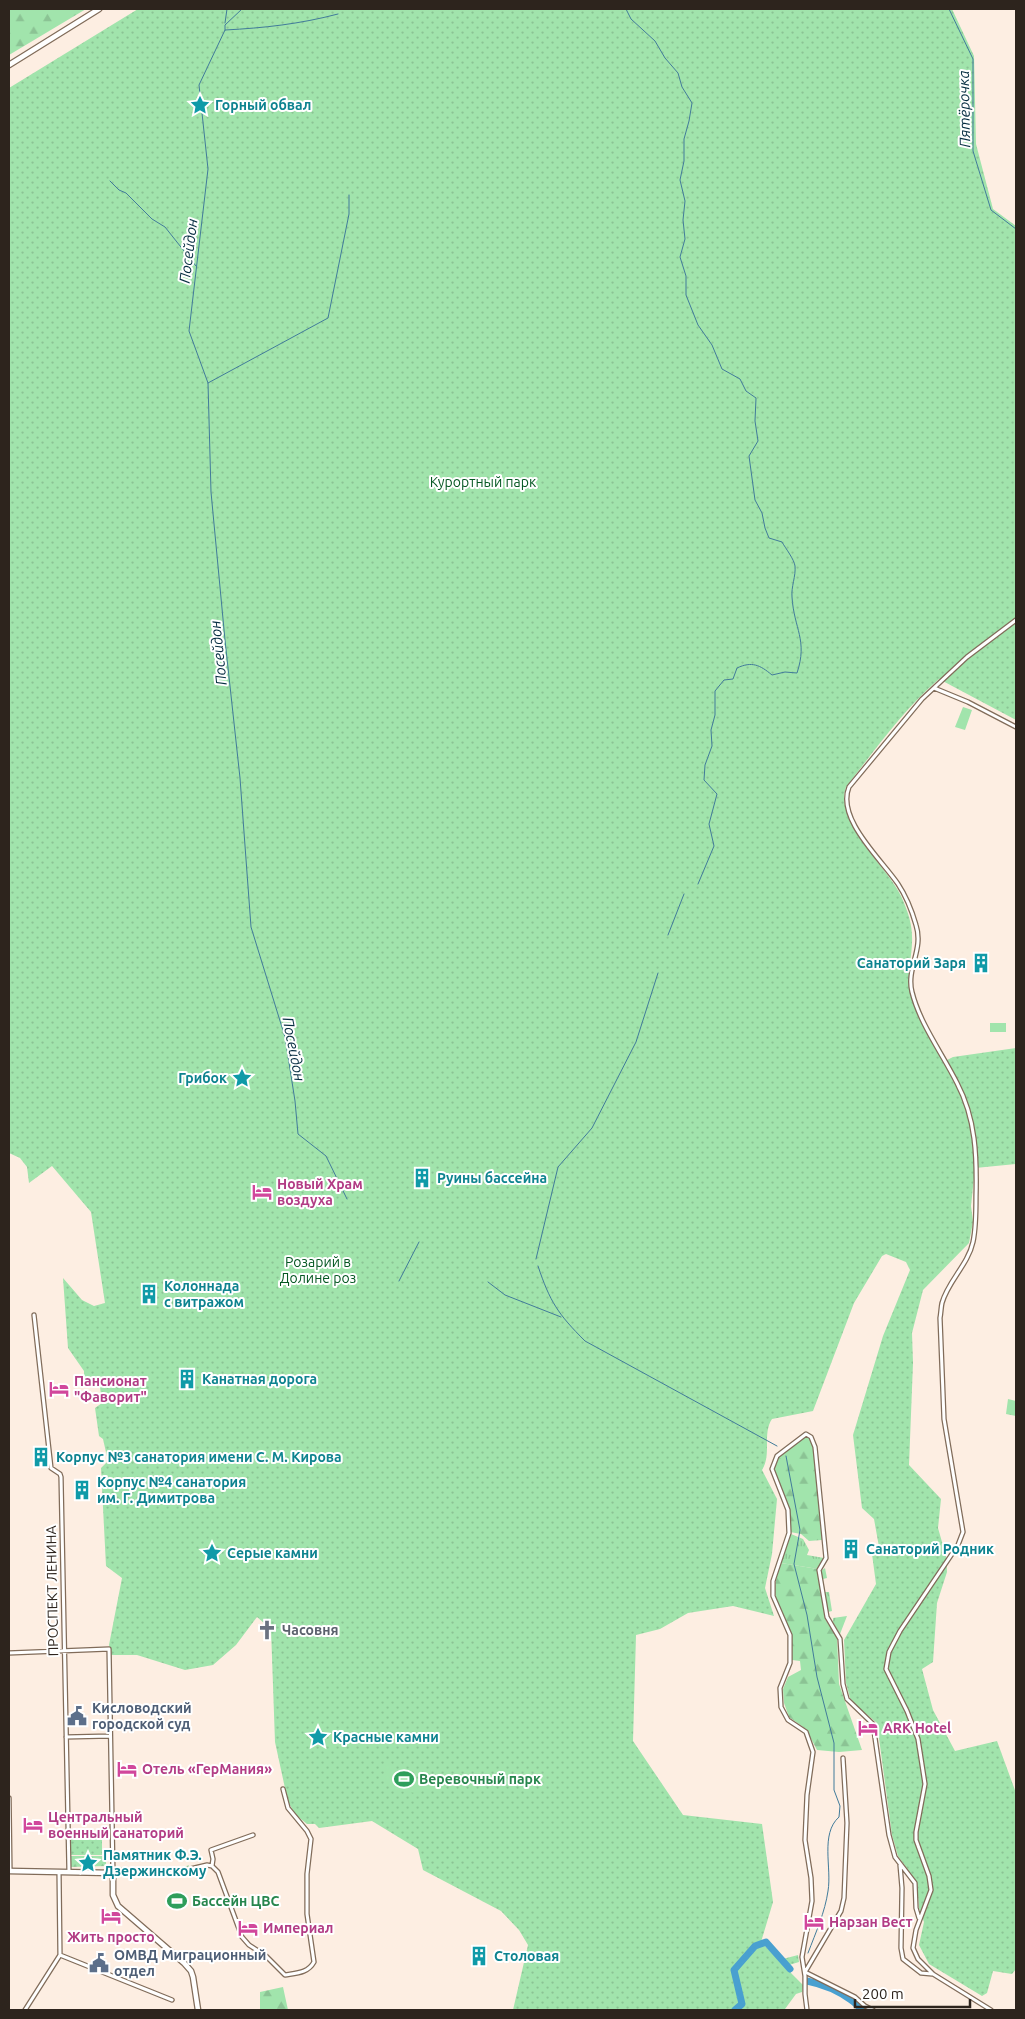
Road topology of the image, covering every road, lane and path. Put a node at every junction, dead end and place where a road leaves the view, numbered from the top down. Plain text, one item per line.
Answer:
1 (99, 9) edge
2 (9, 65) edge
3 (1016, 620) edge
4 (933, 688) junction
5 (1016, 727) edge
6 (34, 1316) dead end
7 (65, 1651) junction
8 (9, 1653) edge
9 (110, 1736) junction
10 (66, 1737) junction
11 (842, 1758) dead end
12 (283, 1789) dead end
13 (9, 1798) edge
14 (253, 1835) dead end
15 (900, 1864) junction
16 (212, 1866) junction
17 (9, 1871) edge
18 (59, 1872) junction
19 (69, 1872) junction
20 (112, 1872) junction
21 (920, 1920) junction
22 (60, 1955) junction
23 (805, 1972) junction
24 (933, 1974) junction
25 (172, 2000) dead end
26 (25, 2010) edge
27 (198, 2010) edge
28 (807, 2010) edge
29 (873, 2010) edge
30 (991, 2010) edge

1 - 2 main road
3 - 4 street
4 - 5 street
4 - 21 street
6 - 7 street, ПРОСПЕКТ ЛЕНИНА
7 - 8 street
7 - 9 street
7 - 10 street, ПРОСПЕКТ ЛЕНИНА
9 - 10 street
9 - 20 street
10 - 19 street, ПРОСПЕКТ ЛЕНИНА
11 - 23 street
12 - 16 street
13 - 17 street
14 - 16 street
15 - 21 street
15 - 23 street
15 - 24 street
16 - 20 street
17 - 18 main road
18 - 19 main road
18 - 22 street
19 - 20 main road
20 - 27 main road
21 - 24 street
22 - 25 street
22 - 26 street
23 - 28 street
23 - 29 street
24 - 30 street

